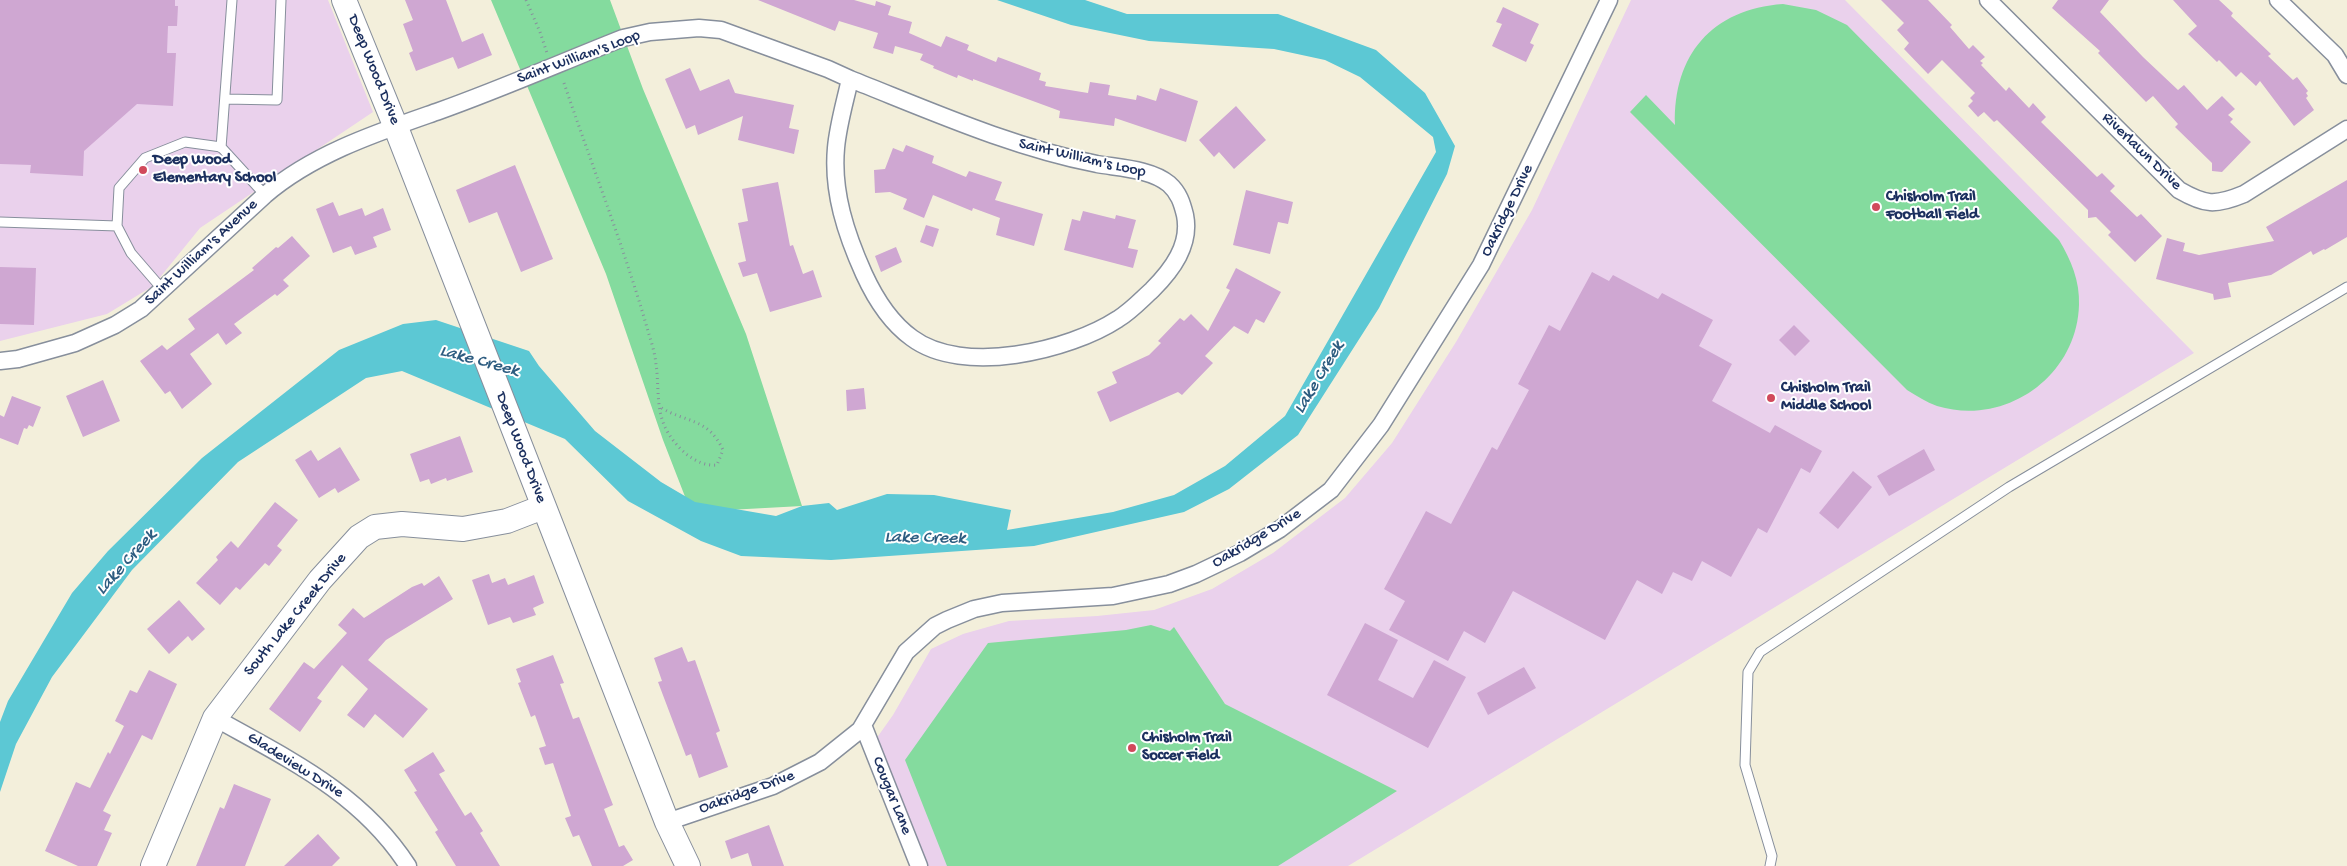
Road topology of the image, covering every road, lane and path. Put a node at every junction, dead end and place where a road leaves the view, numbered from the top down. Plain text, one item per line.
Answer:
1 (232, 0) edge
2 (281, 0) edge
3 (344, 0) edge
4 (526, 0) edge
5 (1609, 0) edge
6 (1988, 0) edge
7 (2278, 0) edge
8 (547, 54) dead end
9 (2347, 75) edge
10 (850, 79) junction
11 (564, 83) dead end
12 (225, 99) junction
13 (395, 125) junction
14 (2347, 128) edge
15 (221, 148) junction
16 (265, 195) junction
17 (0, 222) edge
18 (117, 226) junction
19 (2347, 287) edge
20 (163, 290) junction
21 (0, 361) edge
22 (660, 407) junction
23 (543, 507) junction
24 (215, 718) junction
25 (863, 725) junction
26 (668, 822) junction
27 (153, 866) edge
28 (408, 866) edge
29 (688, 866) edge
30 (919, 866) edge
31 (1770, 866) edge

1 - 12 lane
2 - 12 lane
3 - 13 street, Deep Wood Drive
4 - 8 path
5 - 25 street, Oakridge Drive
6 - 14 street, Riverlawn Drive
7 - 9 street
10 - 10 street, Saint William's Loop
10 - 13 street, Saint William's Loop
11 - 22 path
12 - 15 lane
13 - 16 street, Saint William's Avenue
13 - 23 street, Deep Wood Drive
15 - 16 lane
15 - 18 lane
16 - 20 street, Saint William's Avenue
17 - 18 lane
18 - 20 lane
19 - 31 lane
20 - 21 street, Saint William's Avenue
22 - 22 path
23 - 24 street, South Lake Creek Drive
23 - 26 street, Deep Wood Drive
24 - 27 street, South Lake Creek Drive
24 - 28 street, Gladeview Drive
25 - 26 street, Oakridge Drive
25 - 30 street, Cougar Lane
26 - 29 street, Deep Wood Drive

